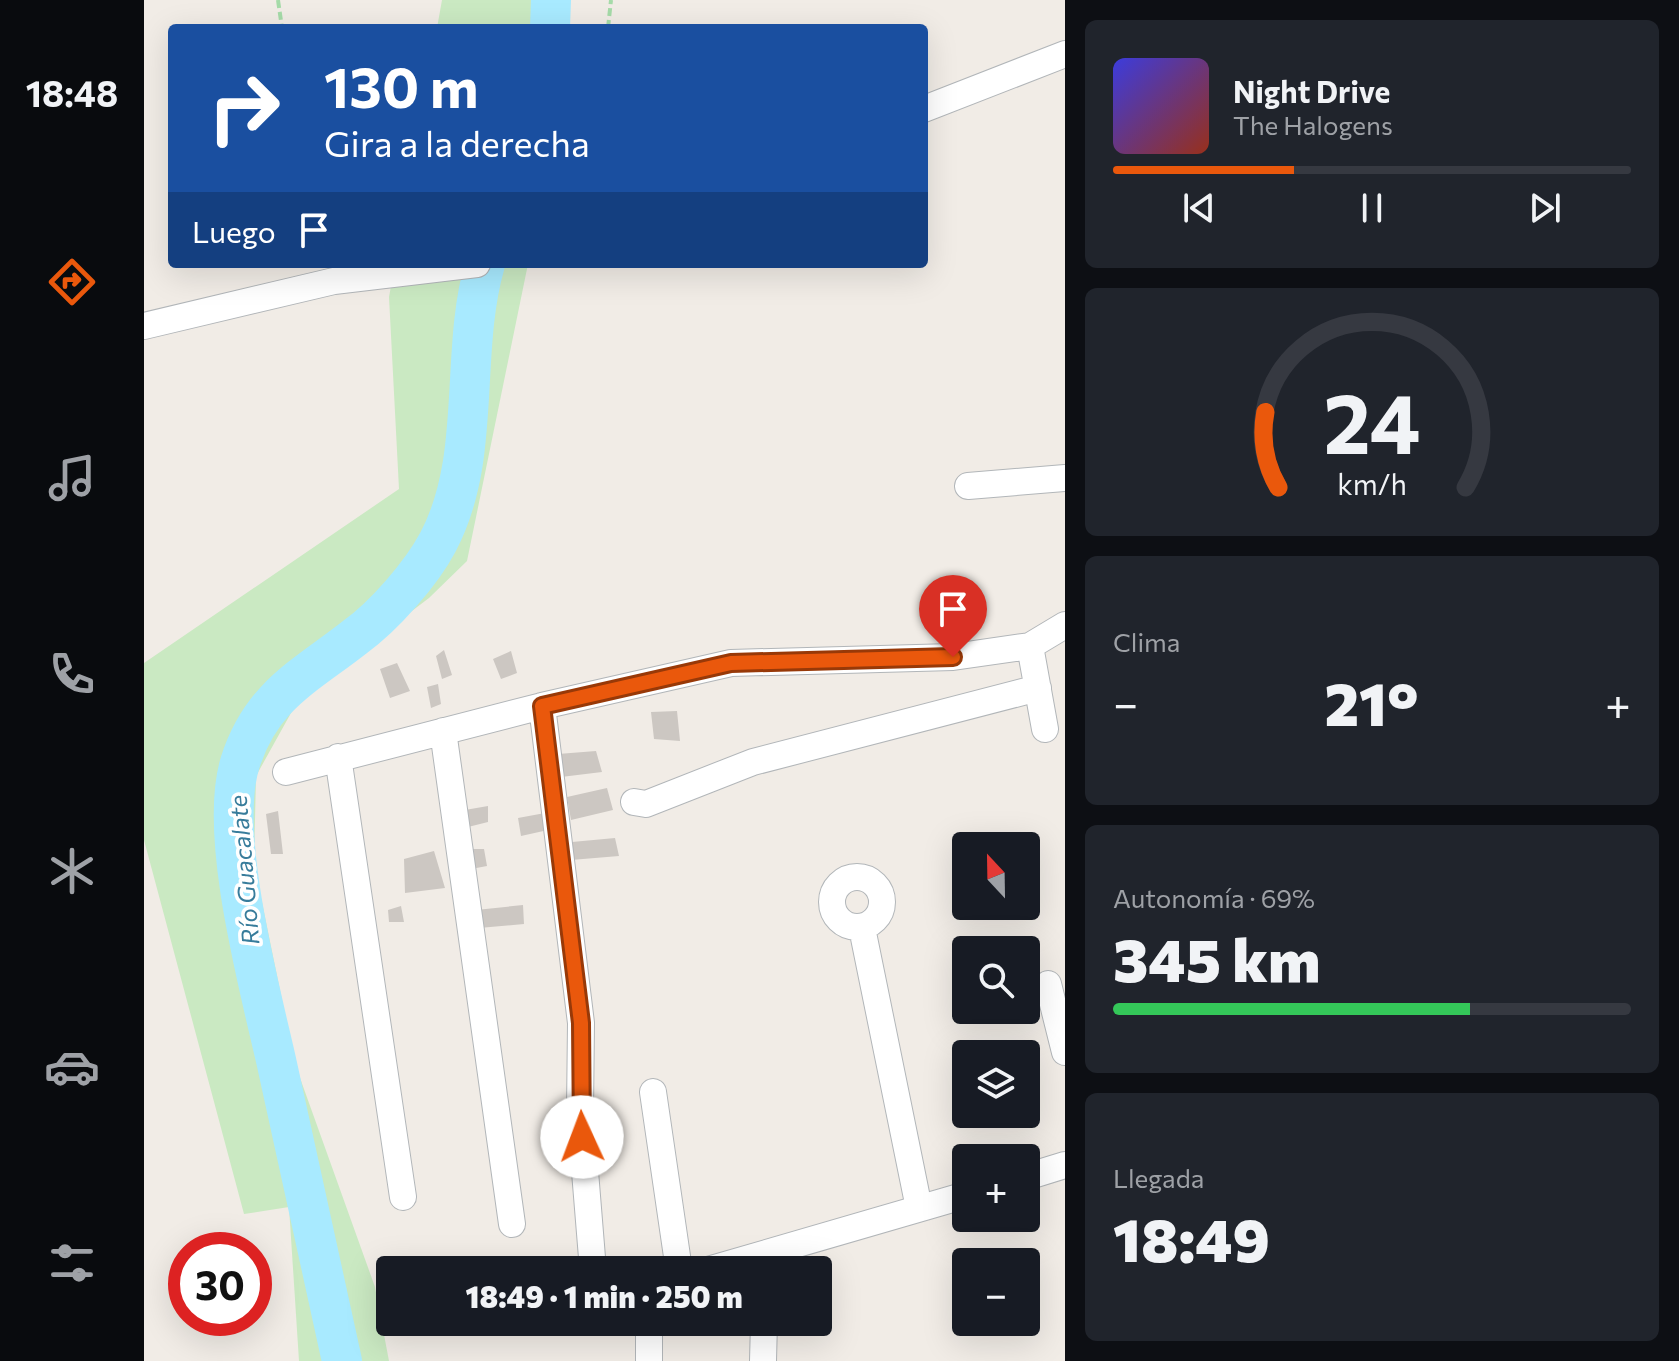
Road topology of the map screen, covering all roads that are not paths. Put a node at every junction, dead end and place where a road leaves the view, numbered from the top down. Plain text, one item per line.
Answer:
1 (1065, 54) edge
2 (928, 107) edge
3 (445, 268) edge
4 (144, 326) edge
5 (1065, 478) edge
6 (968, 486) dead end
7 (1065, 625) edge
8 (1030, 646) junction
9 (1038, 688) junction
10 (542, 706) junction
11 (1045, 729) dead end
12 (443, 731) junction
13 (338, 757) junction
14 (286, 772) dead end
15 (634, 802) dead end
16 (862, 928) dead end
17 (1048, 984) dead end
18 (1065, 1052) edge
19 (653, 1092) dead end
20 (1065, 1165) edge
21 (1040, 1173) edge
22 (403, 1197) dead end
23 (952, 1199) edge
24 (919, 1208) junction
25 (512, 1224) dead end
26 (592, 1256) edge
27 (677, 1256) edge
28 (781, 1256) edge
29 (649, 1336) edge
30 (764, 1336) edge
31 (649, 1361) edge
32 (763, 1361) edge

1 - 2 street
3 - 4 street
5 - 6 street
7 - 8 street
8 - 9 street
8 - 10 street
9 - 11 street
9 - 15 street
10 - 12 street
10 - 26 street
12 - 13 street
12 - 25 street
13 - 14 street
13 - 22 street
16 - 24 street
17 - 18 street
19 - 27 street
20 - 21 street
23 - 24 street
24 - 28 street
29 - 31 street
30 - 32 street

